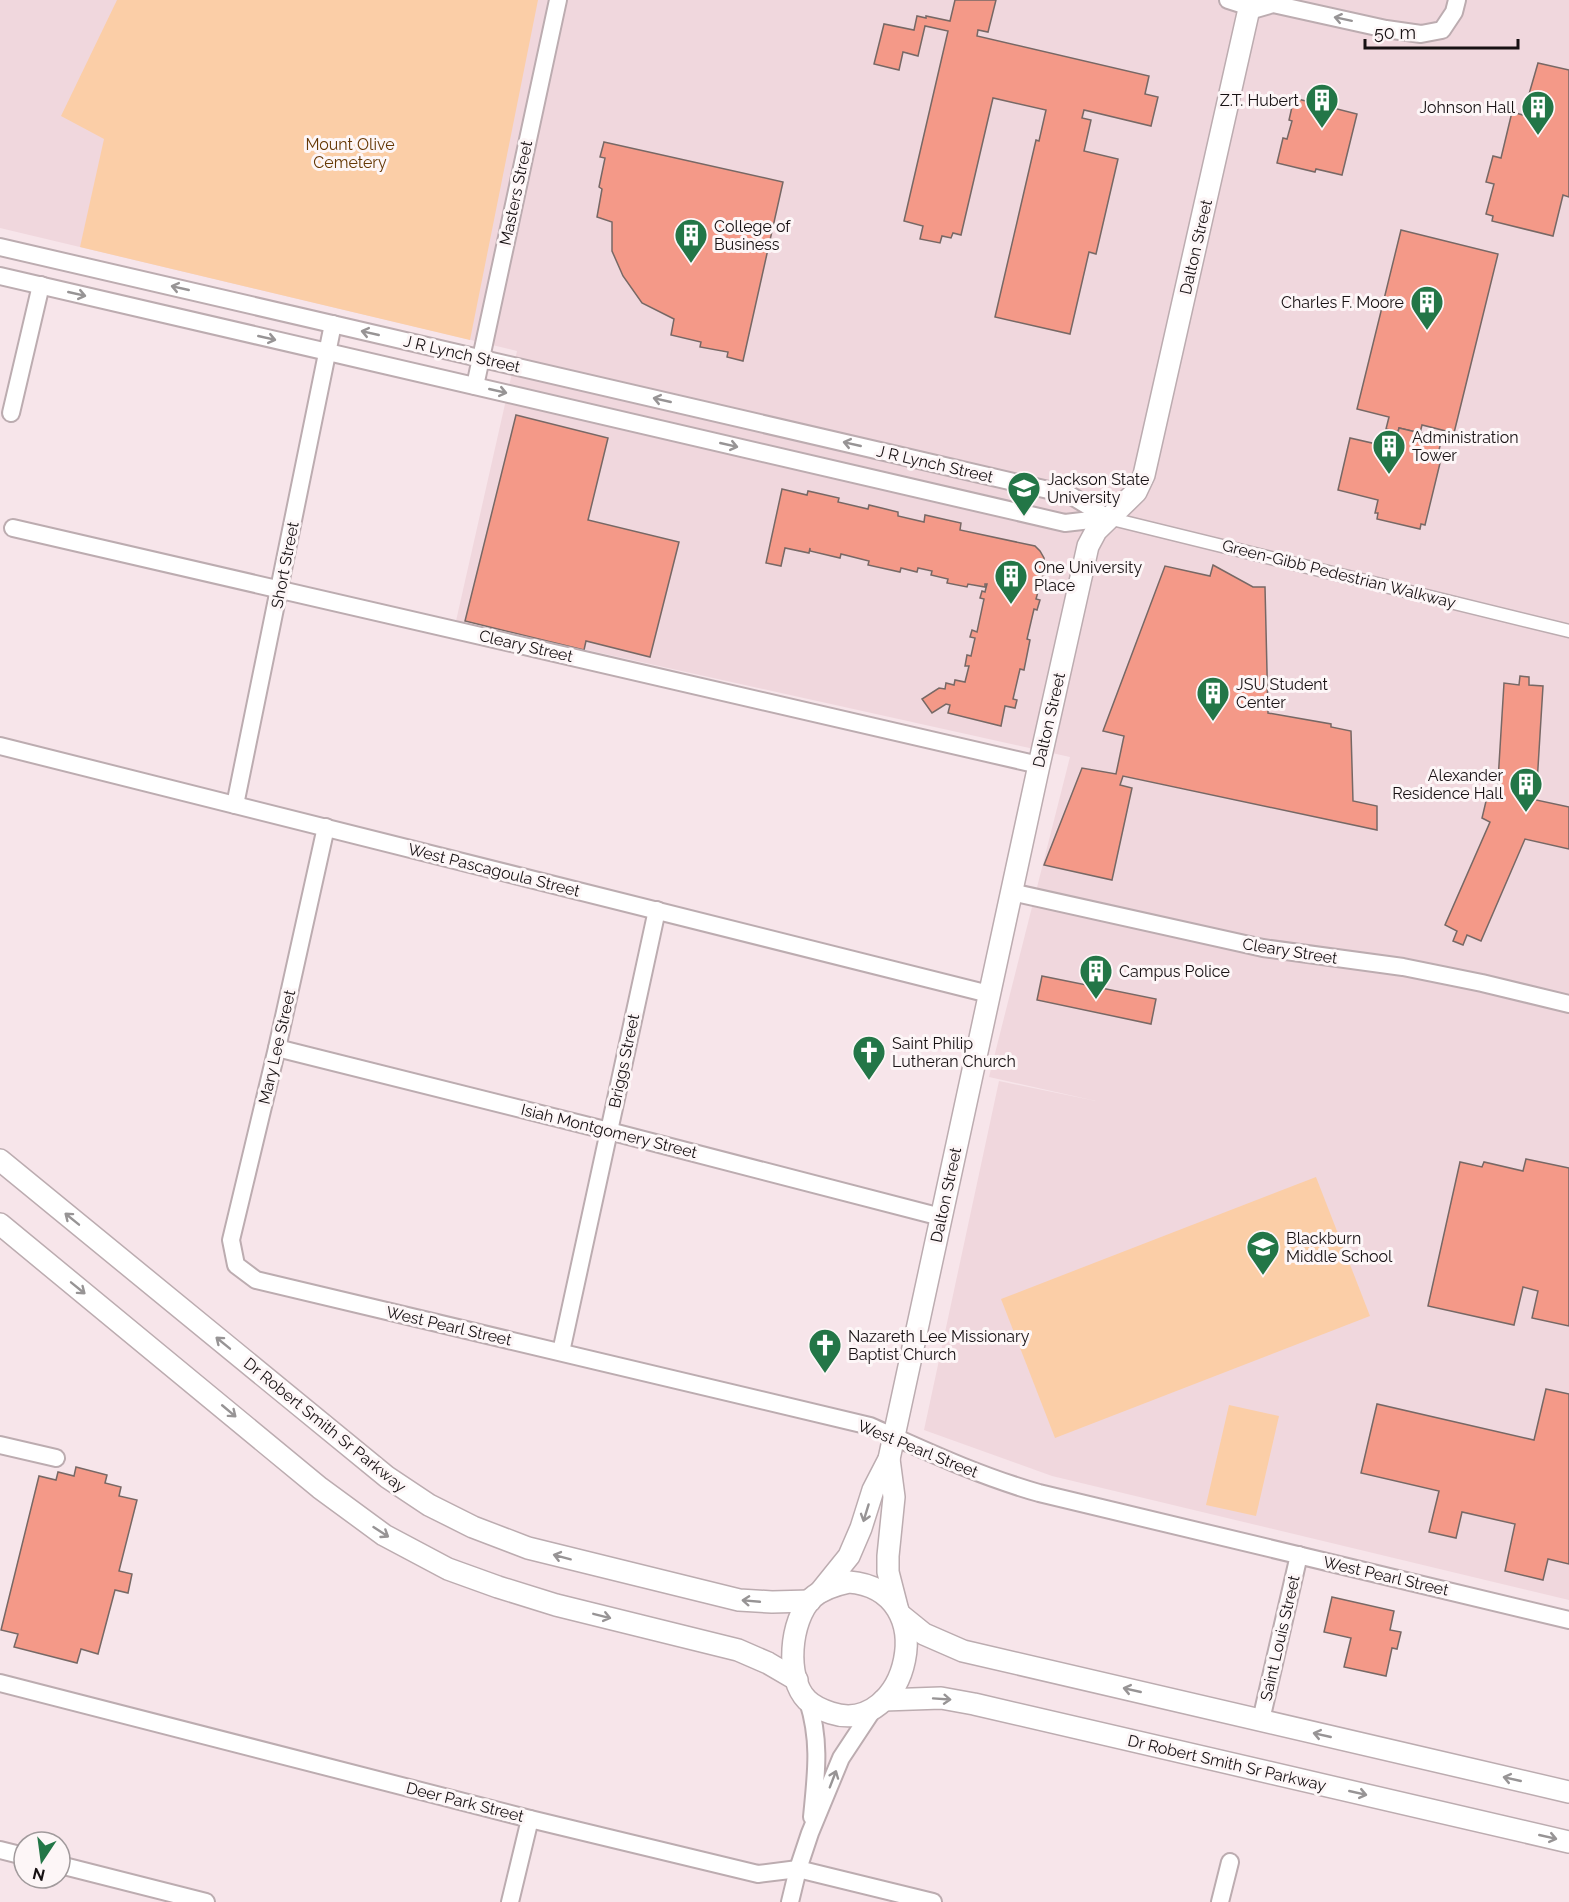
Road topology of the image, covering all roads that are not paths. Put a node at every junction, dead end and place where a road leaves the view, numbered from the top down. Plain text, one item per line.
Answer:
1 (558, 0) edge
2 (1228, 0) edge
3 (1457, 0) edge
4 (1252, 5) edge
5 (0, 247) edge
6 (0, 276) edge
7 (41, 285) junction
8 (333, 324) junction
9 (327, 352) junction
10 (481, 358) junction
11 (474, 386) junction
12 (11, 413) dead end
13 (1108, 518) junction
14 (13, 528) dead end
15 (280, 589) junction
16 (1569, 631) edge
17 (0, 746) edge
18 (1039, 765) junction
19 (235, 805) junction
20 (326, 827) junction
21 (1011, 892) junction
22 (657, 910) junction
23 (989, 994) junction
24 (1569, 1004) edge
25 (277, 1047) junction
26 (609, 1131) junction
27 (0, 1160) edge
28 (941, 1217) junction
29 (0, 1224) edge
30 (236, 1265) joint
31 (561, 1352) junction
32 (894, 1437) junction
33 (0, 1445) edge
34 (56, 1458) dead end
35 (889, 1459) junction
36 (1299, 1555) junction
37 (815, 1596) junction
38 (900, 1612) junction
39 (1569, 1620) edge
40 (797, 1680) junction
41 (0, 1683) edge
42 (808, 1701) junction
43 (879, 1704) junction
44 (1261, 1720) junction
45 (1569, 1792) edge
46 (531, 1819) junction
47 (810, 1833) junction
48 (1569, 1842) edge
49 (1230, 1862) dead end
50 (72, 1868) edge
51 (798, 1869) junction
52 (206, 1902) edge
53 (510, 1902) edge
54 (790, 1902) edge
55 (933, 1902) edge
56 (1220, 1902) edge

1 - 10 street, Masters Street
2 - 4 street
3 -> 4 street
4 - 13 street, Dalton Street
8 -> 5 street, J R Lynch Street
6 - 7 street, J R Lynch Street
7 -> 9 street, J R Lynch Street
7 - 12 street
8 - 9 street, Short Street
10 -> 8 street, J R Lynch Street
9 - 11 street, J R Lynch Street
9 - 15 street, Short Street
10 - 11 street, Masters Street
13 -> 10 street, J R Lynch Street
11 -> 13 street, J R Lynch Street
13 - 16 street, Green-Gibb Pedestrian Walkway
13 - 18 street, Dalton Street
14 - 15 street, Cleary Street
15 - 18 street, Cleary Street
15 - 19 street, Short Street
17 - 19 street, West Pascagoula Street
18 - 21 street, Dalton Street
19 - 20 street, West Pascagoula Street
20 - 22 street, West Pascagoula Street
20 - 25 street, Mary Lee Street
21 - 23 street, Dalton Street
21 - 24 street, Cleary Street
22 - 23 street, West Pascagoula Street
22 - 26 street, Briggs Street
23 - 28 street, Dalton Street
25 - 26 street, Isiah Montgomery Street
25 - 30 street, Mary Lee Street
26 - 28 street, Isiah Montgomery Street
26 - 31 street, Briggs Street
37 -> 27 street, Dr Robert Smith Sr Parkway
28 - 32 street, Dalton Street
29 -> 40 street
30 - 31 street, West Pearl Street
31 - 32 street, West Pearl Street
32 - 35 street, Dalton Street
32 - 36 street, West Pearl Street
33 - 34 street
35 -> 37 street, Dalton Street
35 - 38 street, Dalton Street
36 - 39 street, West Pearl Street
36 - 44 street, Saint Louis Street
37 - 38 street
37 - 40 street
38 - 43 street
44 -> 38 street
40 - 42 street
41 - 46 street, Deer Park Street
42 - 43 street
42 - 47 street
47 -> 43 street
43 -> 48 street, Dr Robert Smith Sr Parkway
45 -> 44 street
46 - 51 street, Deer Park Street
46 - 53 street
47 - 51 street
49 - 56 street
50 - 52 street
51 - 54 street
51 - 55 street, Deer Park Street

